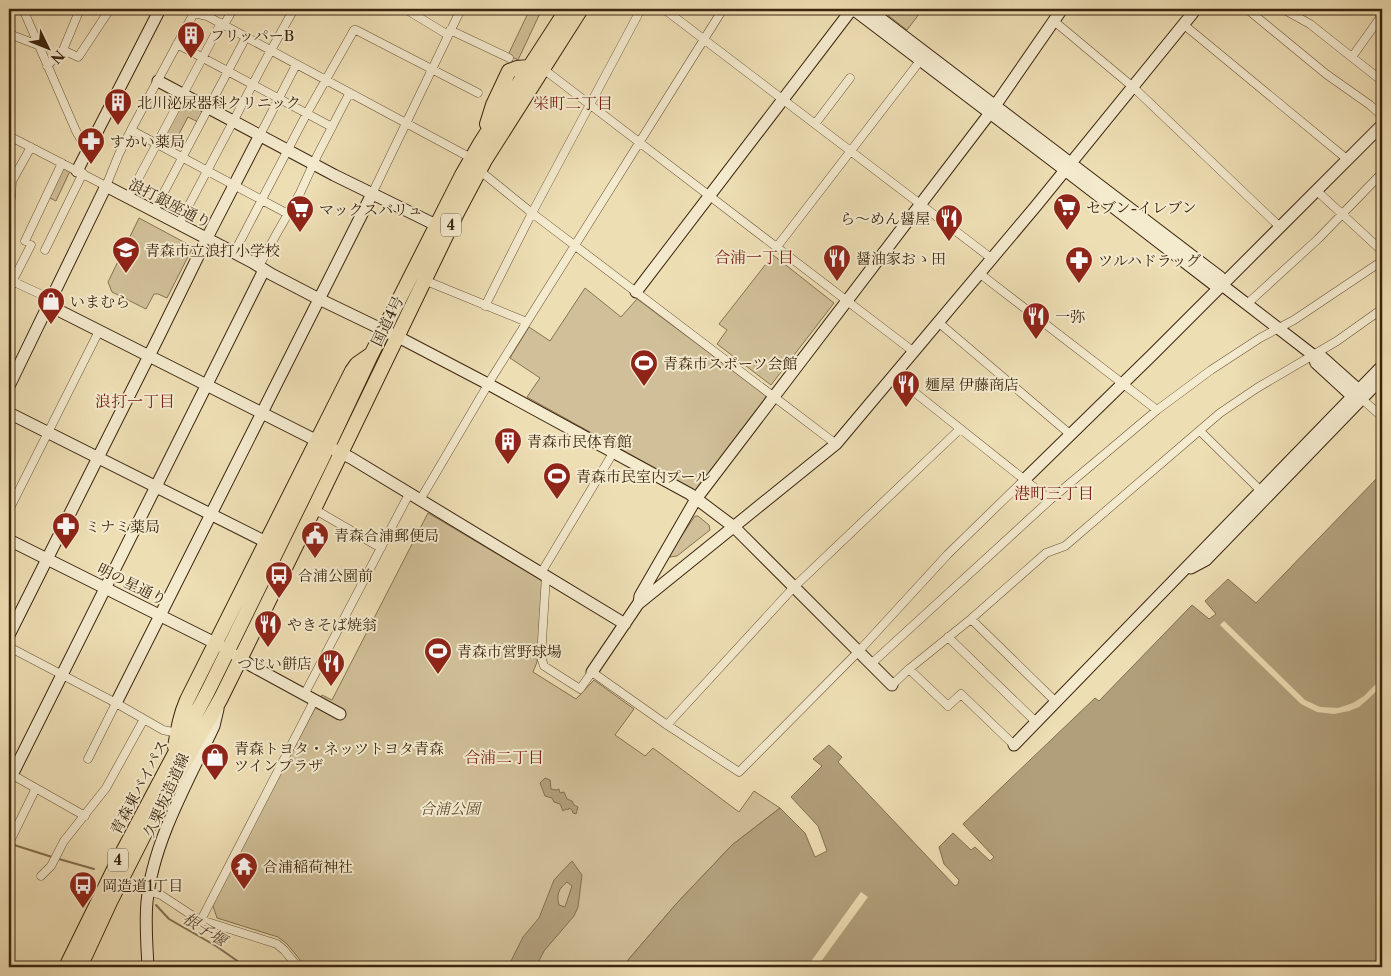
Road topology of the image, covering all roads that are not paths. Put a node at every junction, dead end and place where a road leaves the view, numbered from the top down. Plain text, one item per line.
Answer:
1 (80, 9) edge
2 (110, 9) edge
3 (159, 9) edge
4 (185, 9) edge
5 (233, 9) edge
6 (294, 9) edge
7 (461, 9) edge
8 (567, 9) edge
9 (581, 9) edge
10 (641, 9) edge
11 (664, 9) edge
12 (723, 9) edge
13 (852, 9) edge
14 (868, 9) edge
15 (1062, 9) edge
16 (1196, 9) edge
17 (1247, 9) edge
18 (1283, 9) edge
19 (407, 10) edge
20 (26, 11) edge
21 (194, 13) junction
22 (1382, 15) edge
23 (1054, 21) junction
24 (222, 24) junction
25 (1183, 24) junction
26 (450, 32) junction
27 (9, 34) edge
28 (246, 37) junction
29 (704, 39) junction
30 (177, 44) junction
31 (38, 45) junction
32 (64, 50) junction
33 (271, 51) junction
34 (923, 57) junction
35 (1352, 57) junction
36 (203, 58) junction
37 (510, 58) dead end
38 (296, 65) junction
39 (47, 66) junction
40 (535, 66) junction
41 (432, 69) junction
42 (228, 71) junction
43 (850, 78) dead end
44 (158, 81) junction
45 (326, 81) junction
46 (1382, 81) edge
47 (252, 84) junction
48 (1132, 87) junction
49 (478, 93) dead end
50 (183, 94) junction
51 (349, 94) junction
52 (279, 98) junction
53 (782, 99) junction
54 (590, 104) junction
55 (208, 107) junction
56 (992, 109) junction
57 (307, 113) junction
58 (1382, 116) edge
59 (233, 121) junction
60 (406, 124) junction
61 (815, 124) junction
62 (1382, 125) edge
63 (332, 127) junction
64 (131, 130) junction
65 (260, 135) junction
66 (9, 136) edge
67 (639, 142) junction
68 (157, 144) junction
69 (31, 147) junction
70 (87, 150) junction
71 (288, 150) junction
72 (850, 151) junction
73 (182, 158) junction
74 (1348, 160) junction
75 (62, 163) junction
76 (314, 164) junction
77 (475, 164) junction
78 (1068, 166) junction
79 (207, 171) junction
80 (80, 172) junction
81 (1382, 172) edge
82 (234, 185) junction
83 (106, 186) junction
84 (1317, 192) junction
85 (372, 194) junction
86 (709, 196) junction
87 (128, 198) junction
88 (262, 200) junction
89 (9, 204) edge
90 (920, 204) junction
91 (154, 211) junction
92 (532, 213) junction
93 (288, 214) junction
94 (1342, 214) junction
95 (179, 224) junction
96 (436, 225) junction
97 (1280, 227) junction
98 (207, 239) junction
99 (575, 246) junction
100 (776, 248) junction
101 (45, 250) dead end
102 (1382, 251) edge
103 (234, 253) junction
104 (991, 258) junction
105 (1382, 261) edge
106 (262, 268) junction
107 (979, 273) junction
108 (424, 280) junction
109 (11, 284) edge
110 (1222, 285) junction
111 (636, 292) junction
112 (319, 299) junction
113 (847, 301) junction
114 (49, 302) junction
115 (1247, 304) junction
116 (485, 306) junction
117 (1382, 309) edge
118 (527, 322) junction
119 (938, 322) junction
120 (1279, 328) junction
121 (383, 330) junction
122 (98, 331) junction
123 (397, 337) junction
124 (914, 352) junction
125 (1313, 355) junction
126 (149, 356) junction
127 (1382, 366) edge
128 (894, 376) junction
129 (1382, 378) edge
130 (488, 384) junction
131 (1123, 384) junction
132 (206, 385) junction
133 (9, 386) edge
134 (1358, 395) junction
135 (774, 397) junction
136 (1157, 410) junction
137 (9, 413) edge
138 (262, 413) junction
139 (1382, 417) edge
140 (960, 429) junction
141 (1200, 431) junction
142 (48, 432) junction
143 (1071, 435) junction
144 (322, 443) junction
145 (836, 444) junction
146 (340, 453) junction
147 (613, 453) junction
148 (98, 458) junction
149 (1024, 480) junction
150 (156, 487) junction
151 (409, 494) junction
152 (1264, 494) junction
153 (696, 499) junction
154 (420, 500) junction
155 (1050, 500) junction
156 (314, 509) junction
157 (9, 510) edge
158 (211, 515) junction
159 (734, 527) junction
160 (9, 540) edge
161 (272, 545) junction
162 (381, 548) junction
163 (47, 559) junction
164 (543, 575) junction
165 (794, 587) junction
166 (105, 588) junction
167 (638, 604) junction
168 (160, 616) junction
169 (971, 619) junction
170 (625, 624) junction
171 (9, 635) edge
172 (948, 637) junction
173 (9, 647) edge
174 (228, 650) junction
175 (858, 652) junction
176 (871, 664) junction
177 (909, 669) junction
178 (592, 672) junction
179 (62, 675) junction
180 (892, 686) joint
181 (221, 698) junction
182 (309, 698) junction
183 (1056, 702) junction
184 (116, 703) junction
185 (340, 714) dead end
186 (144, 719) junction
187 (1036, 722) junction
188 (666, 725) junction
189 (177, 733) junction
190 (1014, 745) joint
191 (174, 755) junction
192 (88, 759) dead end
193 (10, 774) edge
194 (36, 788) junction
195 (85, 816) junction
196 (10, 841) edge
197 (41, 876) dead end
198 (148, 891) junction
199 (201, 920) junction
200 (66, 967) edge
201 (80, 967) edge
202 (148, 967) edge
203 (298, 967) edge

1 - 32 street
2 - 32 street
3 - 70 street
4 - 21 street
5 - 24 street
6 - 33 street
7 - 26 street
8 - 40 highway, 国道4号 / 4
9 - 40 highway, 国道4号 / 4
10 - 54 street
11 - 29 street
12 - 29 street
13 - 34 street
13 - 53 street
14 - 34 street
15 - 23 street
16 - 25 street
17 - 58 street
18 - 35 street
19 - 26 street
20 - 31 street
21 - 24 street
21 - 30 street
22 - 35 street
23 - 48 street
23 - 56 street
24 - 28 street
24 - 36 street
25 - 48 street
25 - 74 street
26 - 37 street
26 - 41 street
27 - 31 street
28 - 33 street
28 - 42 street
29 - 53 street
29 - 67 street
30 - 36 street
30 - 44 street
31 - 39 street
32 - 39 street
33 - 38 street
33 - 47 street
34 - 56 street
34 - 72 street
35 - 46 street
36 - 42 street
36 - 50 street
38 - 45 street
38 - 52 street
39 - 70 street
40 - 54 street
40 - 77 highway, 国道4号 / 4
40 - 77 highway, 国道4号 / 4
41 - 45 street
41 - 49 street
41 - 60 street
42 - 47 street
42 - 55 street
43 - 61 street
44 - 50 street
44 - 64 street
45 - 51 street
45 - 57 street
47 - 52 street
47 - 59 street
48 - 78 street
48 - 97 street
50 - 55 street
50 - 68 street
51 - 60 street
51 - 63 street
52 - 57 street
52 - 65 street
53 - 61 street
53 - 86 street
54 - 67 street
54 - 92 street
55 - 59 street
55 - 73 street
56 - 78 street
56 - 90 street
57 - 63 street
57 - 71 street
59 - 65 street
59 - 79 street
60 - 77 street
60 - 85 street
61 - 72 street
62 - 74 street
63 - 76 street
64 - 68 street
64 - 83 street
65 - 71 street
65 - 82 street
66 - 69 street, 浪打銀座通り
67 - 86 street
67 - 99 street
68 - 73 street
68 - 87 street
69 - 75 street, 浪打銀座通り
69 - 89 street
70 - 80 street
71 - 76 street
71 - 88 street
72 - 90 street
72 - 100 street
73 - 79 street
73 - 91 street
74 - 84 street
75 - 80 street, 浪打銀座通り
75 - 109 street
76 - 85 street
76 - 93 street
77 - 92 street
77 - 96 highway, 国道4号 / 4
77 - 108 highway, 国道4号 / 4
78 - 104 street
78 - 110 street
79 - 82 street
79 - 95 street
80 - 83 street, 浪打銀座通り
80 - 101 street
81 - 94 street
82 - 88 street
82 - 98 street
83 - 87 street, 浪打銀座通り
83 - 114 street
84 - 94 street
84 - 97 street
85 - 96 street
85 - 112 street
86 - 100 street
86 - 111 street
87 - 91 street, 浪打銀座通り
88 - 93 street
88 - 103 street
90 - 104 street
90 - 113 street
91 - 95 street, 浪打銀座通り
92 - 99 street
92 - 116 street
93 - 106 street
94 - 102 street
94 - 115 street
95 - 98 street, 浪打銀座通り
96 - 121 highway, 国道4号 / 4
97 - 110 street
98 - 103 street, 浪打銀座通り
98 - 126 street
99 - 111 street
99 - 118 street
100 - 113 street
103 - 106 street, 浪打銀座通り
104 - 107 street
105 - 120 street
106 - 112 street, 浪打銀座通り
106 - 132 street
107 - 119 street
107 - 131 street
108 - 116 street
108 - 123 highway, 国道4号 / 4
109 - 114 street
110 - 115 street
110 - 131 street
111 - 135 street
112 - 121 street, 浪打銀座通り
112 - 138 street
113 - 124 street
113 - 135 street
114 - 122 street
114 - 133 street
115 - 120 street
116 - 118 street
117 - 125 street
118 - 130 street
119 - 124 street
119 - 143 street
120 - 125 street
120 - 136 street
121 - 123 street, 浪打銀座通り
121 - 144 highway, 国道4号 / 4
122 - 126 street
122 - 142 street
123 - 130 street, 浪打銀座通り
123 - 146 highway, 国道4号 / 4
124 - 128 street
125 - 134 street
125 - 141 street
126 - 132 street
126 - 148 street
127 - 134 street
128 - 140 street
128 - 145 street
129 - 134 street
130 - 147 street, 浪打銀座通り
130 - 154 street
131 - 136 street
131 - 143 street
132 - 138 street
132 - 150 street
134 - 139 street
134 - 152 street
135 - 145 street
135 - 153 street
136 - 155 street
137 - 142 street
138 - 144 street
138 - 158 street
140 - 149 street
140 - 165 street
141 - 152 street
141 - 169 street
142 - 148 street
142 - 157 street
143 - 149 street
144 - 146 street
144 - 161 highway
145 - 159 street
146 - 151 street
146 - 156 highway, 国道4号 / 4
147 - 153 street, 浪打銀座通り
147 - 164 street
148 - 150 street
148 - 163 street
149 - 155 street
149 - 175 street
150 - 158 street
150 - 166 street
151 - 154 street
151 - 162 street
152 - 183 street
153 - 159 street, 浪打銀座通り
153 - 167 street
154 - 164 street
155 - 176 street
156 - 162 street
156 - 174 highway, 国道4号 / 4
158 - 161 street
158 - 168 street
159 - 165 street, 浪打銀座通り
159 - 167 street
160 - 163 street, 明の星通り
161 - 174 highway
162 - 182 street
163 - 166 street, 明の星通り
163 - 171 street
164 - 170 street
164 - 178 street
165 - 175 street, 浪打銀座通り
165 - 188 street
166 - 168 street, 明の星通り
166 - 179 street
167 - 170 street
168 - 174 street, 明の星通り
168 - 184 street
169 - 172 street
169 - 183 street
170 - 178 street
172 - 177 street
172 - 187 street
173 - 179 street
174 - 181 highway, 青森東バイパス / 4
174 - 182 street, 明の星通り
174 - 189 highway
174 - 191 highway, 青森東バイパス / 4
175 - 176 street, 浪打銀座通り
175 - 188 street
176 - 180 street, 浪打銀座通り
177 - 180 street
177 - 190 street
178 - 188 street
179 - 184 street
179 - 193 street
181 - 198 street, 久栗坂造道線
181 - 201 highway, 青森東バイパス / 4
182 - 185 street, 明の星通り
182 - 199 street
183 - 187 street
184 - 186 street
184 - 192 street
186 - 189 street
186 - 195 street
187 - 190 street
189 - 191 highway
191 - 200 highway, 青森東バイパス / 4
193 - 194 street
194 - 195 street
194 - 196 street
195 - 197 street
198 - 199 street
198 - 202 street, 久栗坂造道線
199 - 203 street

